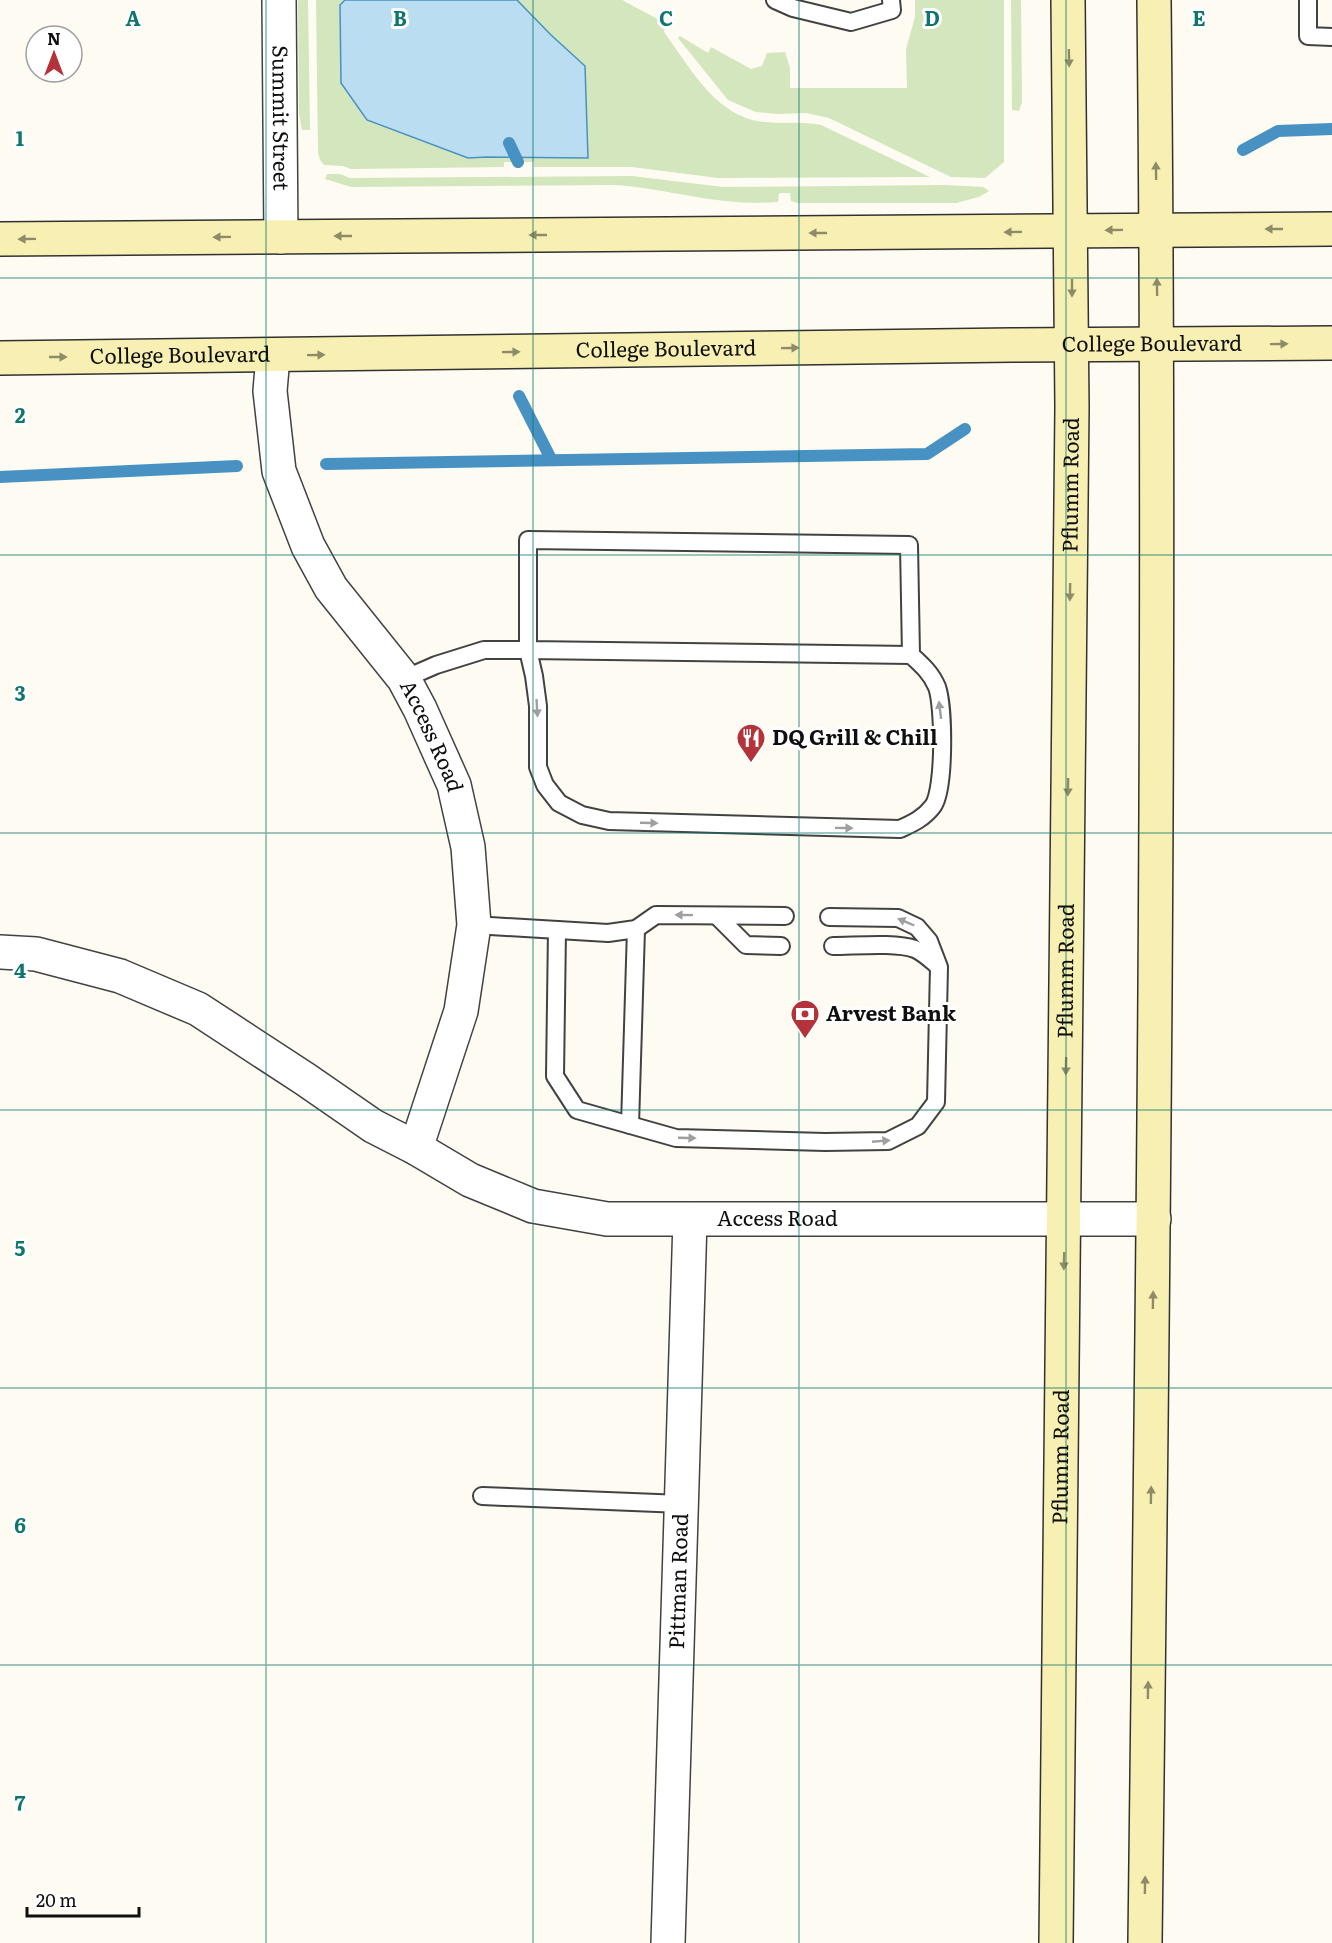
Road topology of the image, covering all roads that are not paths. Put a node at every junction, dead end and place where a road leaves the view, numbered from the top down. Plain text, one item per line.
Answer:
1 (279, 0) edge
2 (776, 0) edge
3 (891, 0) edge
4 (1068, 0) edge
5 (1154, 0) edge
6 (1308, 0) edge
7 (1332, 37) edge
8 (1332, 229) edge
9 (1156, 230) junction
10 (1072, 231) junction
11 (281, 237) junction
12 (0, 239) edge
13 (1332, 343) edge
14 (1072, 345) junction
15 (1158, 345) junction
16 (273, 356) junction
17 (0, 358) edge
18 (528, 650) junction
19 (911, 655) junction
20 (404, 679) junction
21 (717, 916) junction
22 (785, 916) dead end
23 (829, 917) dead end
24 (474, 925) junction
25 (636, 929) junction
26 (557, 930) junction
27 (781, 946) dead end
28 (833, 946) dead end
29 (0, 952) edge
30 (939, 967) junction
31 (630, 1125) junction
32 (416, 1148) junction
33 (1154, 1219) junction
34 (690, 1220) junction
35 (1064, 1220) junction
36 (482, 1496) dead end
37 (682, 1504) junction
38 (668, 1943) edge
39 (1056, 1943) edge
40 (1144, 1943) edge

1 - 11 street, Summit Street
2 - 3 lane
4 -> 10 main road, Pflumm Road
9 -> 5 main road
6 - 7 lane
8 -> 9 main road
9 -> 10 main road
15 -> 9 main road
10 -> 11 main road
10 -> 14 main road, Pflumm Road
11 -> 12 main road
15 -> 13 main road, College Boulevard
14 - 15 main road, College Boulevard
16 -> 14 main road, College Boulevard
14 -> 35 main road, Pflumm Road
15 - 33 main road
17 -> 16 main road, College Boulevard
16 - 20 street, Access Road
18 - 19 lane
18 - 19 lane
18 -> 19 lane
18 - 20 lane
20 - 24 street, Access Road
21 - 22 lane
21 -> 25 lane
21 - 27 lane
30 -> 23 lane
24 - 26 lane
24 - 32 street, Access Road
25 - 26 lane
25 - 31 lane
26 - 31 lane
28 - 30 lane
29 - 32 street, Access Road
31 -> 30 lane
32 - 34 street, Access Road
33 - 35 street, Access Road
40 -> 33 main road
34 - 35 street, Access Road
34 - 37 street, Pittman Road
35 -> 39 main road, Pflumm Road
36 - 37 lane
37 - 38 street, Pittman Road

